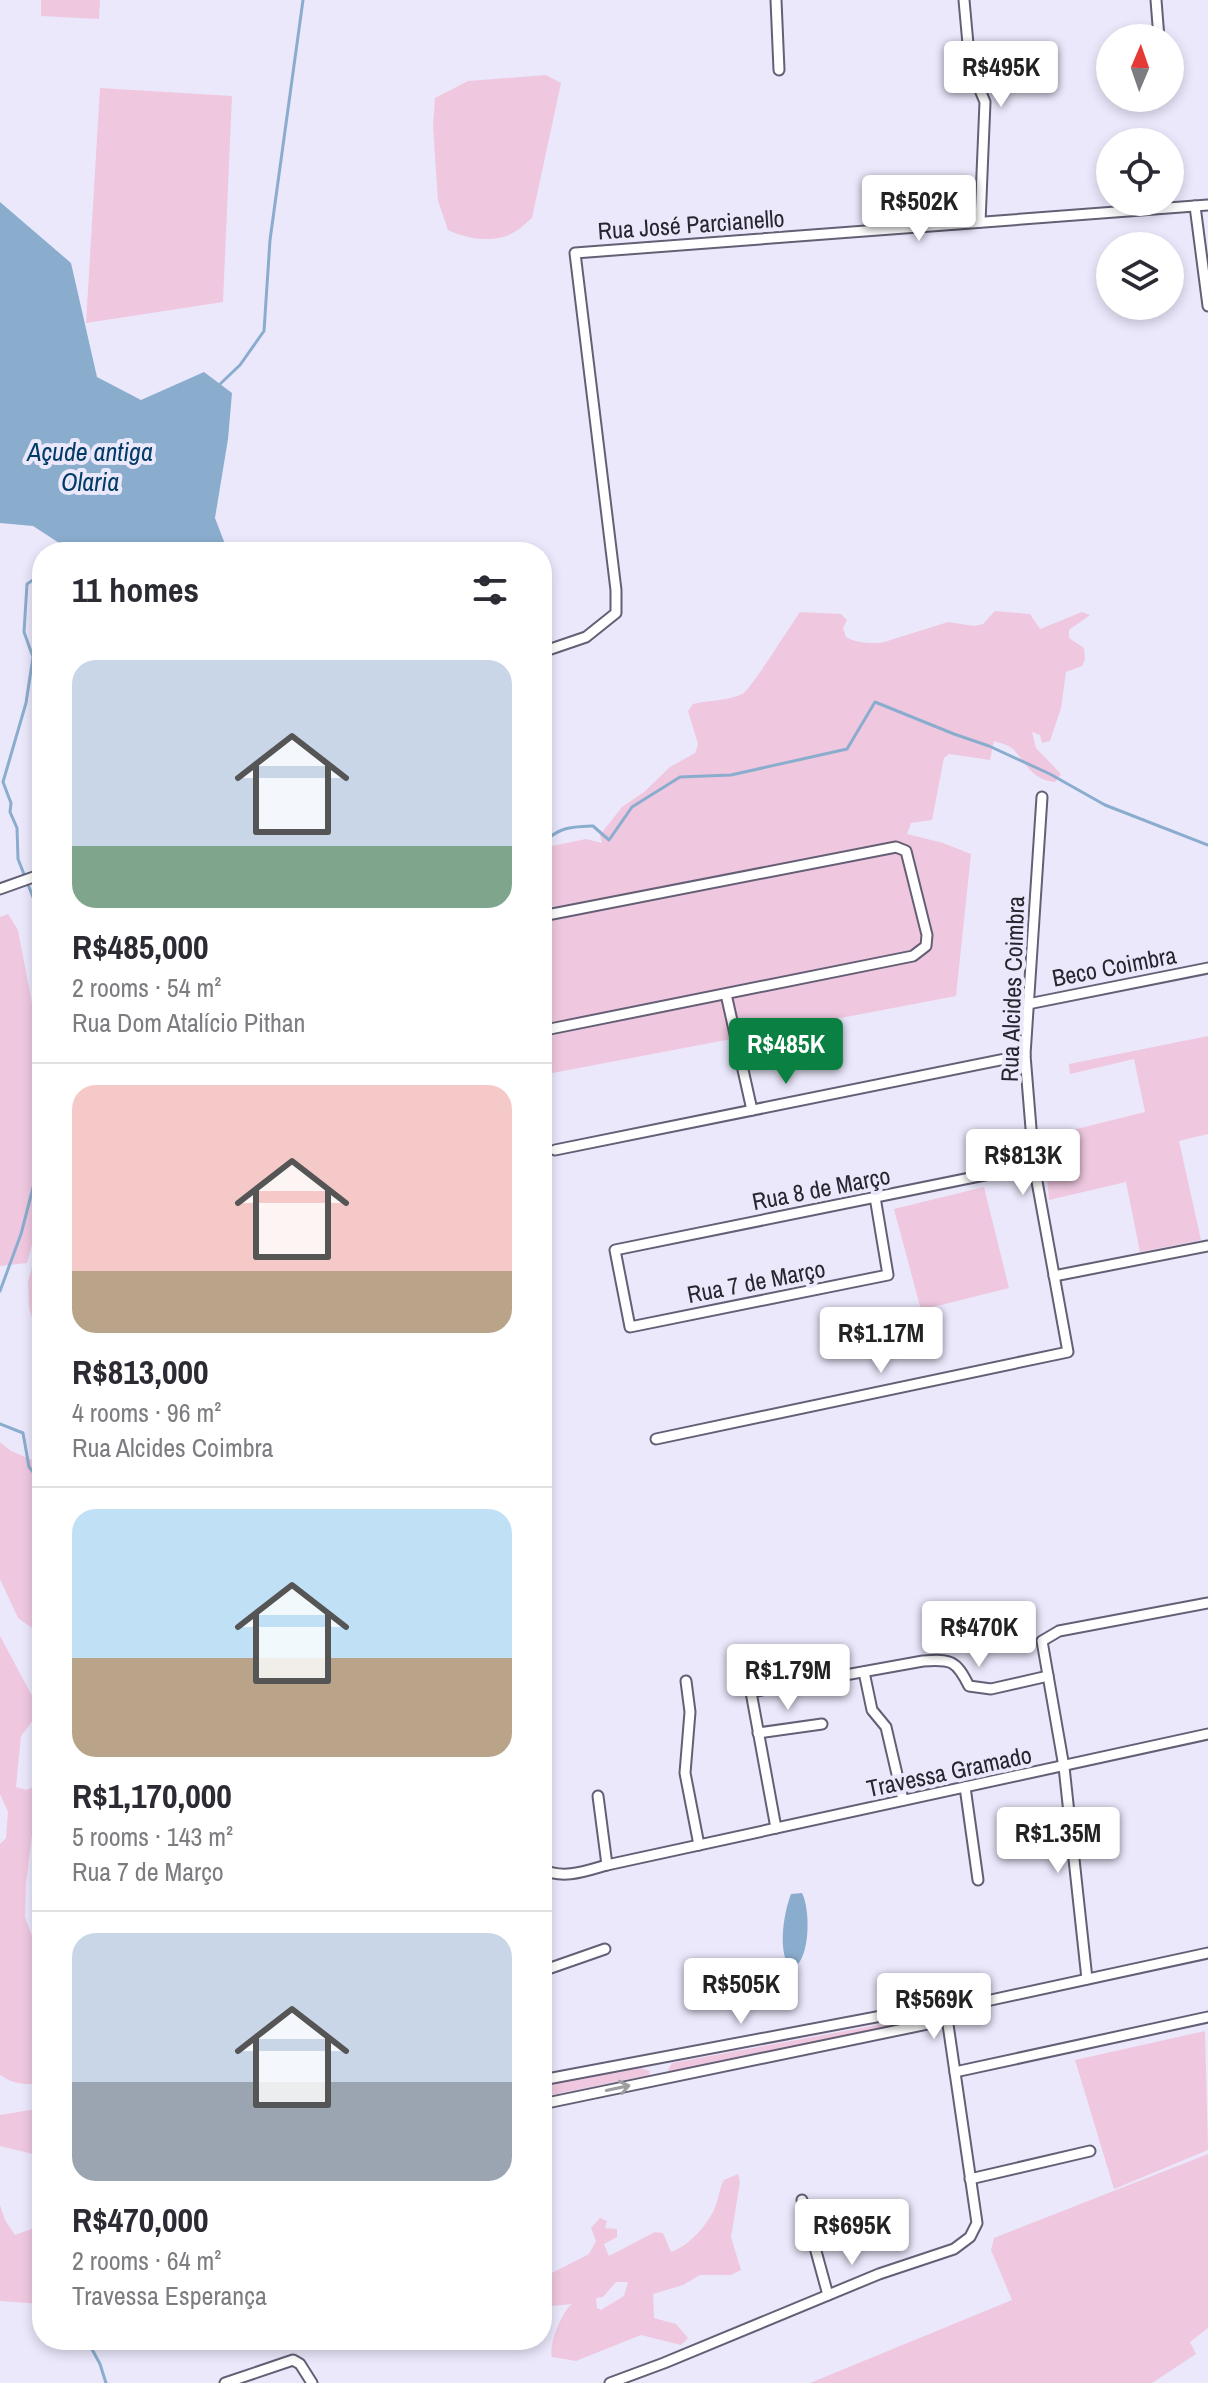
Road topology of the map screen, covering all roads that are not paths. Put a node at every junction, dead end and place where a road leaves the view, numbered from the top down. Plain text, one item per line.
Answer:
1 (776, 0) edge
2 (964, 0) edge
3 (1156, 0) edge
4 (1158, 24) edge
5 (779, 70) dead end
6 (1208, 205) edge
7 (1195, 206) junction
8 (980, 222) junction
9 (1208, 306) edge
10 (552, 649) edge
11 (1042, 797) dead end
12 (32, 877) edge
13 (0, 889) edge
14 (552, 914) edge
15 (1208, 968) edge
16 (726, 994) junction
17 (1028, 1004) junction
18 (552, 1029) edge
19 (1025, 1055) junction
20 (752, 1110) junction
21 (555, 1150) dead end
22 (1034, 1165) junction
23 (875, 1197) junction
24 (1208, 1246) edge
25 (615, 1250) joint
26 (1054, 1276) junction
27 (656, 1439) dead end
28 (1208, 1603) edge
29 (864, 1672) junction
30 (1048, 1676) junction
31 (686, 1681) dead end
32 (822, 1724) dead end
33 (758, 1733) junction
34 (1208, 1734) edge
35 (1064, 1767) junction
36 (965, 1787) junction
37 (598, 1796) dead end
38 (903, 1800) junction
39 (776, 1828) junction
40 (699, 1845) junction
41 (607, 1865) junction
42 (552, 1873) edge
43 (978, 1880) dead end
44 (605, 1949) dead end
45 (1208, 1953) edge
46 (552, 1968) edge
47 (1087, 1979) junction
48 (945, 2004) junction
49 (968, 2005) junction
50 (1208, 2017) edge
51 (947, 2020) junction
52 (660, 2058) junction
53 (955, 2072) junction
54 (552, 2078) edge
55 (662, 2079) junction
56 (552, 2102) edge
57 (1090, 2151) dead end
58 (970, 2179) junction
59 (802, 2200) dead end
60 (828, 2295) junction
61 (225, 2383) edge
62 (312, 2383) edge
63 (610, 2383) edge

1 - 5 street
2 - 8 street
3 - 4 street
6 - 7 street, Rua José Parcianello
7 - 8 street, Rua José Parcianello
7 - 9 street
8 - 10 street, Rua José Parcianello
11 - 17 street, Rua Alcides Coimbra
12 - 13 street
14 - 16 street
15 - 17 street, Beco Coimbra
16 - 18 street
16 - 20 street
17 - 19 street, Rua Alcides Coimbra
19 - 20 street
19 - 22 street, Rua Alcides Coimbra
20 - 21 street
22 - 23 street, Rua 8 de Março
22 - 26 street, Rua Alcides Coimbra
23 - 25 street, Rua 8 de Março
23 - 25 street, Rua 7 de Março
24 - 26 street
26 - 27 street, Rua Alcides Coimbra
28 - 30 street
29 - 30 street
29 - 33 street
29 - 38 street
30 - 35 street
31 - 40 street
32 - 33 street
33 - 39 street
34 - 35 street, Travessa Gramado
35 - 36 street, Travessa Gramado
35 - 47 street
36 - 38 street, Travessa Gramado
36 - 43 street
37 - 41 street
38 - 39 street, Travessa Gramado
39 - 40 street, Travessa Gramado
40 - 41 street, Travessa Gramado
41 - 42 street, Travessa Gramado
44 - 46 street
45 - 47 street
47 - 49 street
48 - 49 street
48 - 51 street
48 - 52 street
49 - 51 street
50 - 53 street
51 - 53 street
51 - 55 street
52 - 54 street
52 - 55 street
53 - 58 street
56 -> 55 street
57 - 58 street
58 - 60 street
59 - 60 street
60 - 63 street
61 - 62 street

